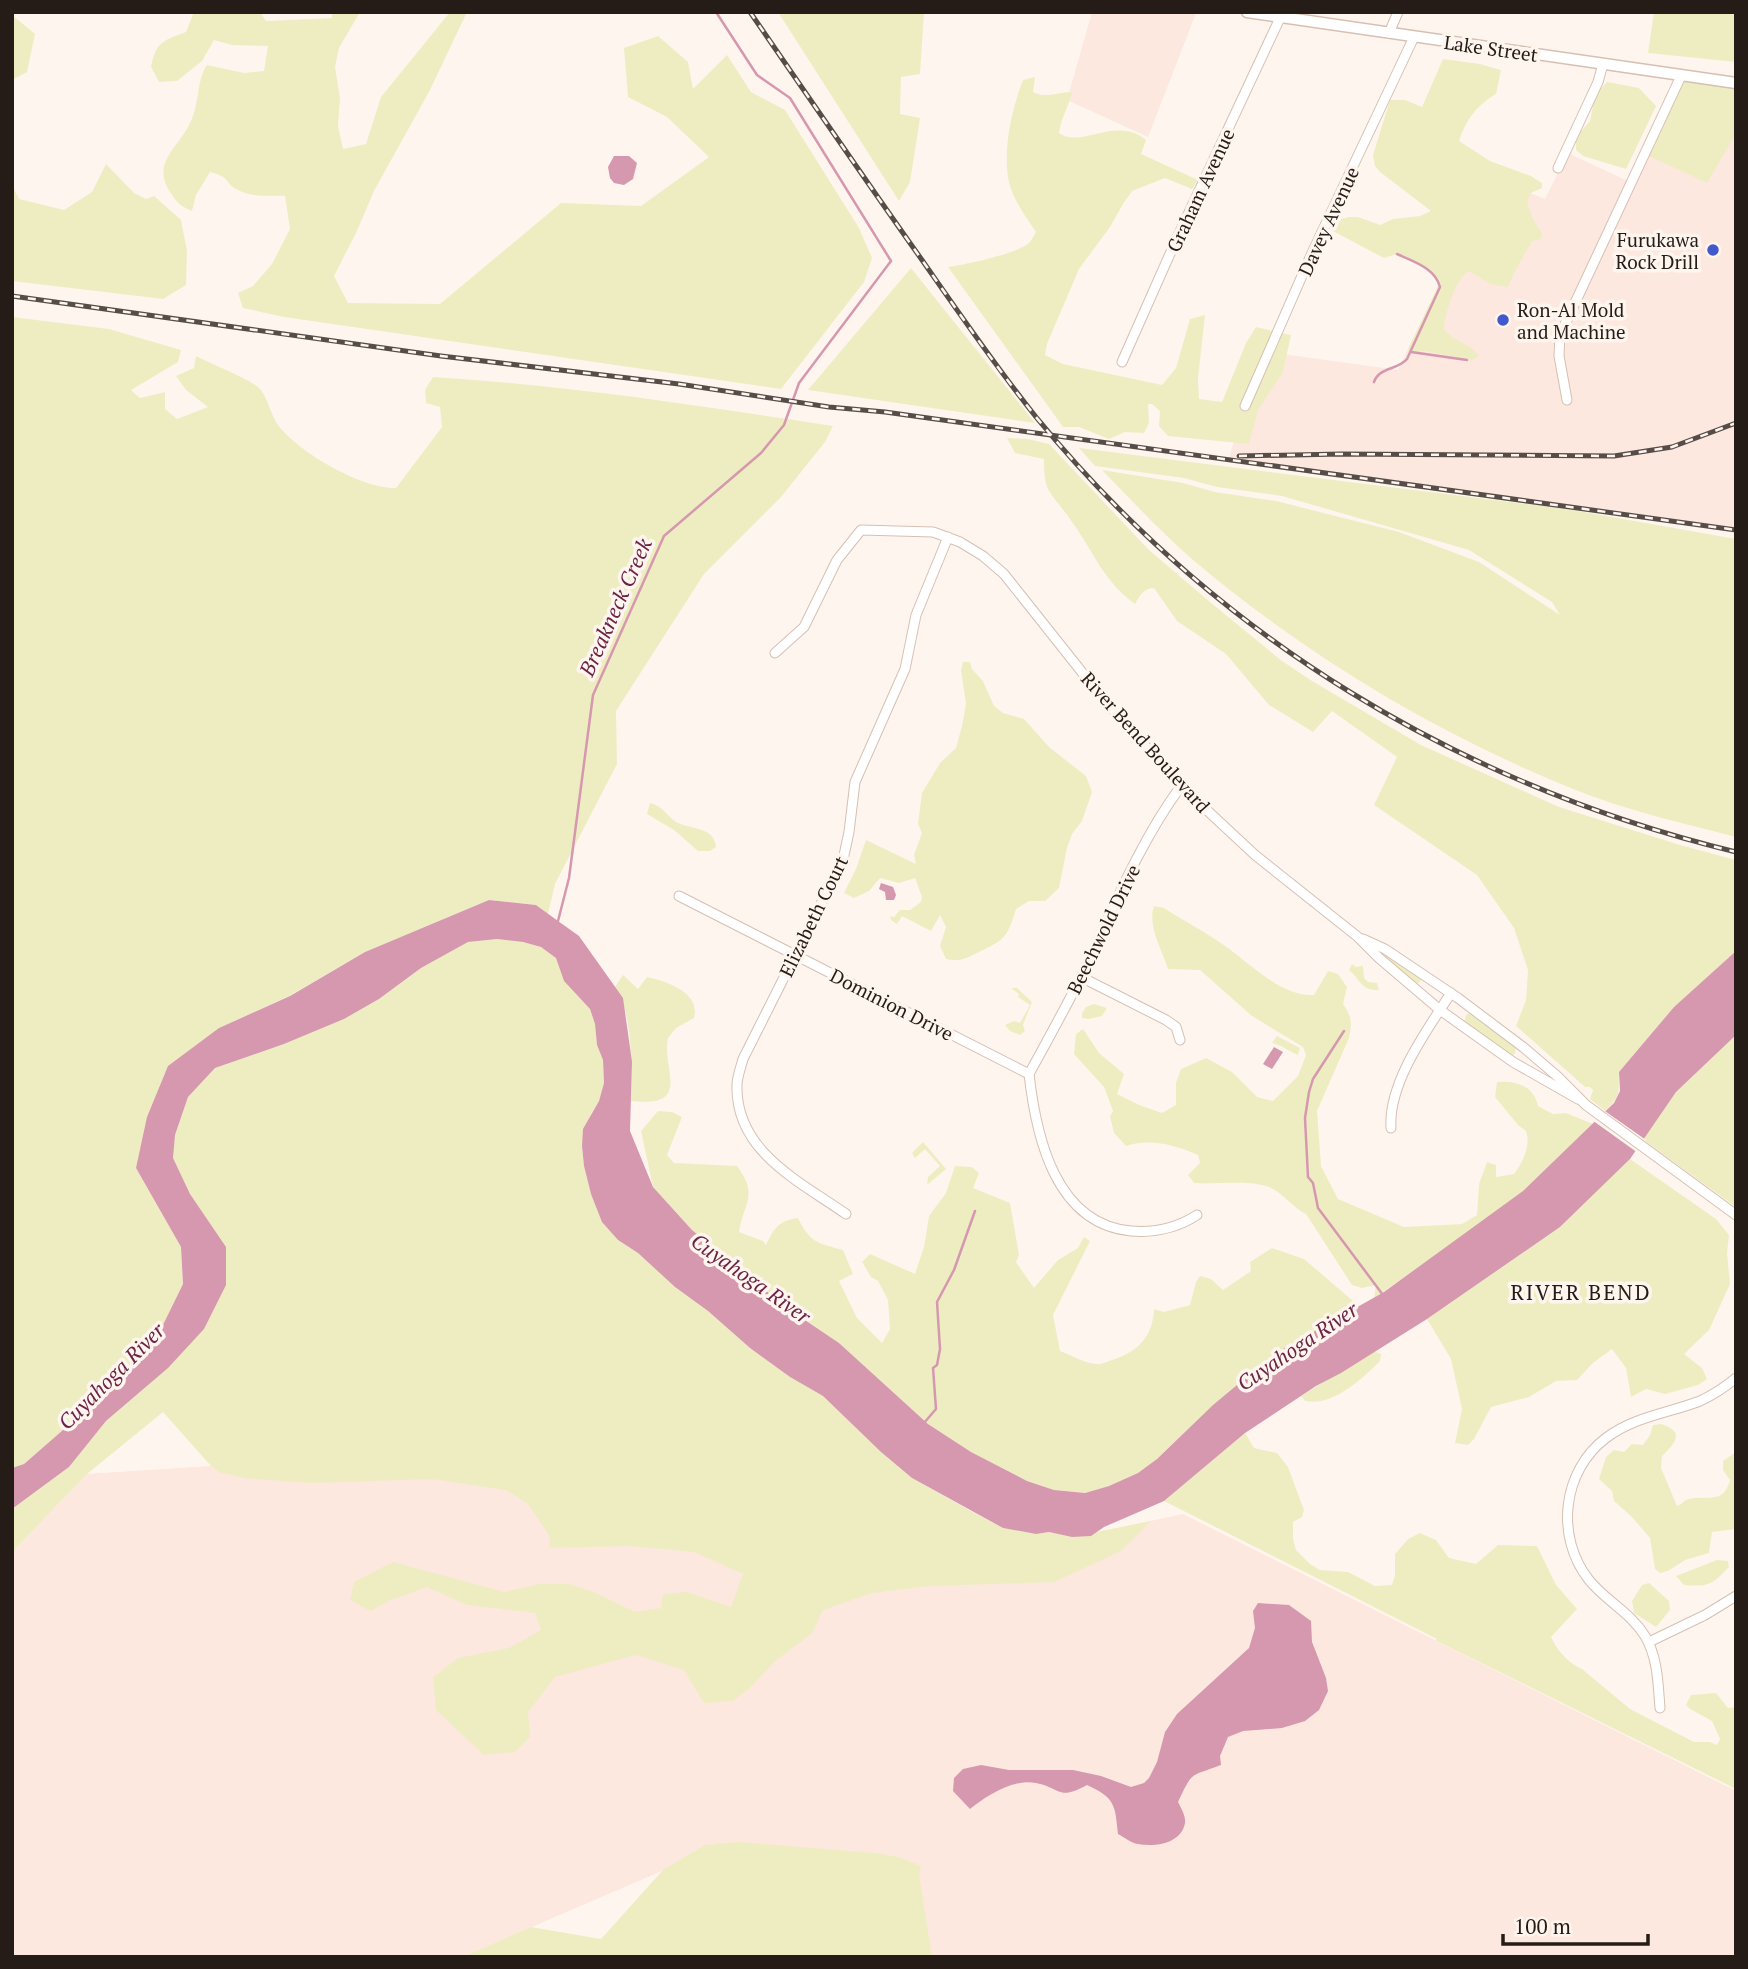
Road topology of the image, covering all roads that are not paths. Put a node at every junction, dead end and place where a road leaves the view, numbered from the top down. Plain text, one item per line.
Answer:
1 (1247, 12) edge
2 (1398, 12) edge
3 (1280, 18) junction
4 (1390, 33) junction
5 (1413, 37) junction
6 (1603, 64) junction
7 (1681, 76) junction
8 (1736, 83) edge
9 (1558, 168) dead end
10 (1122, 362) dead end
11 (1567, 400) dead end
12 (1245, 406) dead end
13 (948, 537) junction
14 (775, 653) dead end
15 (1181, 786) junction
16 (679, 896) dead end
17 (1358, 937) junction
18 (795, 954) junction
19 (1081, 977) junction
20 (1451, 993) junction
21 (1440, 1010) junction
22 (1180, 1040) dead end
23 (1029, 1074) junction
24 (1582, 1102) junction
25 (1391, 1128) dead end
26 (846, 1214) dead end
27 (1197, 1214) dead end
28 (1736, 1215) edge
29 (1736, 1378) edge
30 (1736, 1596) edge
31 (1649, 1642) junction
32 (1660, 1708) dead end

1 - 3 street, Lake Street
2 - 4 street
3 - 4 street, Lake Street
3 - 10 street, Graham Avenue
4 - 5 street, Lake Street
5 - 6 street, Lake Street
5 - 12 street, Davey Avenue
6 - 7 street, Lake Street
6 - 9 street
7 - 8 street, Lake Street
7 - 11 street
13 - 14 street, River Bend Boulevard
13 - 15 street, River Bend Boulevard
13 - 18 street, Elizabeth Court
15 - 17 street, River Bend Boulevard
15 - 19 street, Beechwold Drive
16 - 18 street, Dominion Drive
17 - 20 street, River Bend Boulevard
17 - 21 street, River Bend Boulevard
18 - 23 street, Dominion Drive
18 - 26 street, Elizabeth Court
19 - 22 street
19 - 23 street, Beechwold Drive
20 - 21 street
20 - 24 street, River Bend Boulevard
21 - 24 street, River Bend Boulevard
21 - 25 street
23 - 27 street
24 - 28 street, River Bend Boulevard
29 - 31 street
30 - 31 street
31 - 32 street

